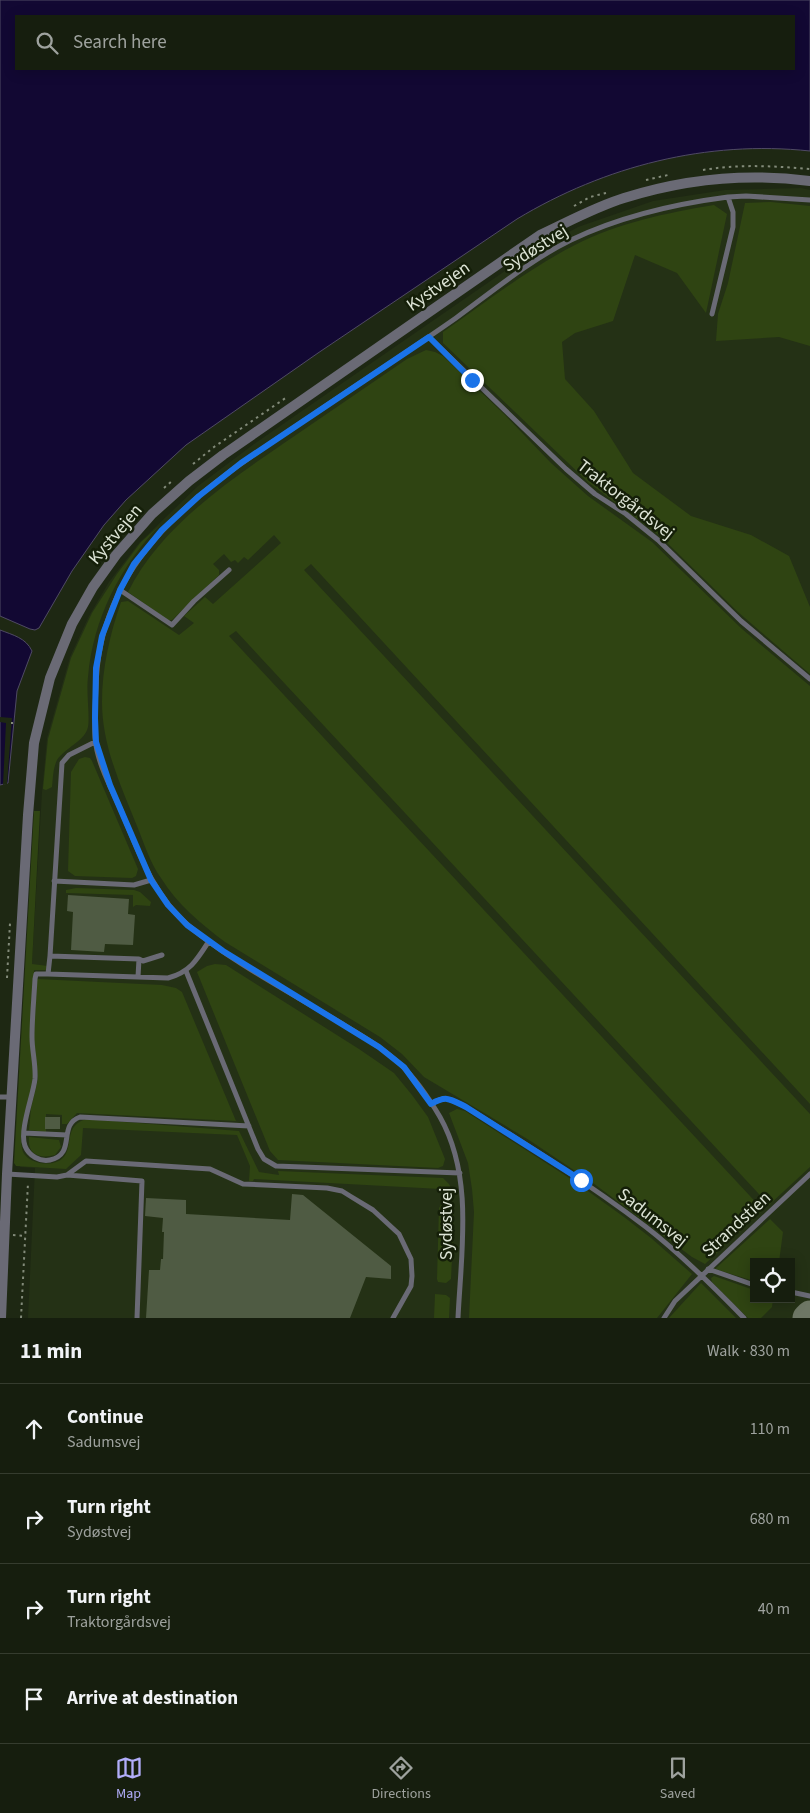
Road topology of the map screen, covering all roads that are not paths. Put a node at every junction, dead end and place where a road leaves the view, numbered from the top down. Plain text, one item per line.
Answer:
1 (810, 181) edge
2 (728, 197) junction
3 (810, 200) edge
4 (712, 314) dead end
5 (429, 337) junction
6 (229, 570) dead end
7 (120, 590) junction
8 (810, 679) edge
9 (96, 742) junction
10 (151, 880) junction
11 (54, 881) junction
12 (209, 941) junction
13 (162, 954) dead end
14 (50, 956) junction
15 (139, 959) junction
16 (186, 971) junction
17 (48, 974) junction
18 (138, 977) junction
19 (0, 1096) edge
20 (12, 1097) junction
21 (431, 1104) junction
22 (249, 1126) junction
23 (24, 1133) junction
24 (67, 1135) junction
25 (460, 1173) junction
26 (7, 1174) junction
27 (810, 1174) edge
28 (67, 1175) junction
29 (708, 1269) junction
30 (702, 1275) junction
31 (750, 1283) edge
32 (795, 1293) edge
33 (810, 1296) edge
34 (1, 1318) edge
35 (137, 1318) edge
36 (393, 1318) edge
37 (458, 1318) edge
38 (664, 1318) edge
39 (744, 1318) edge

1 - 20 street, Kystvejen
2 - 3 lane, Sydøstvej
2 - 4 lane
2 - 5 lane, Sydøstvej
5 - 7 lane, Sydøstvej
5 - 8 lane, Traktorgårdsvej
6 - 7 lane
7 - 9 lane, Sydøstvej
9 - 10 lane, Sydøstvej
9 - 11 lane
10 - 11 lane
10 - 12 lane, Sydøstvej
11 - 14 lane
12 - 16 lane
12 - 21 lane, Sydøstvej
13 - 15 lane
14 - 15 lane
14 - 17 lane
15 - 18 lane
16 - 18 lane
16 - 22 lane
17 - 18 lane
17 - 23 lane
19 - 20 lane
20 - 26 street, Kystvejen
21 - 25 lane, Sydøstvej
21 - 30 lane, Sadumsvej
22 - 24 lane
22 - 25 lane
23 - 24 lane
23 - 24 lane
25 - 37 lane, Sydøstvej
26 - 28 lane
26 - 34 street, Kystvejen
27 - 29 lane, Strandstien
28 - 35 lane
28 - 36 lane
29 - 30 lane, Strandstien
29 - 31 lane
30 - 38 lane, Strandstien
30 - 39 lane, Sadumsvej
32 - 33 lane

